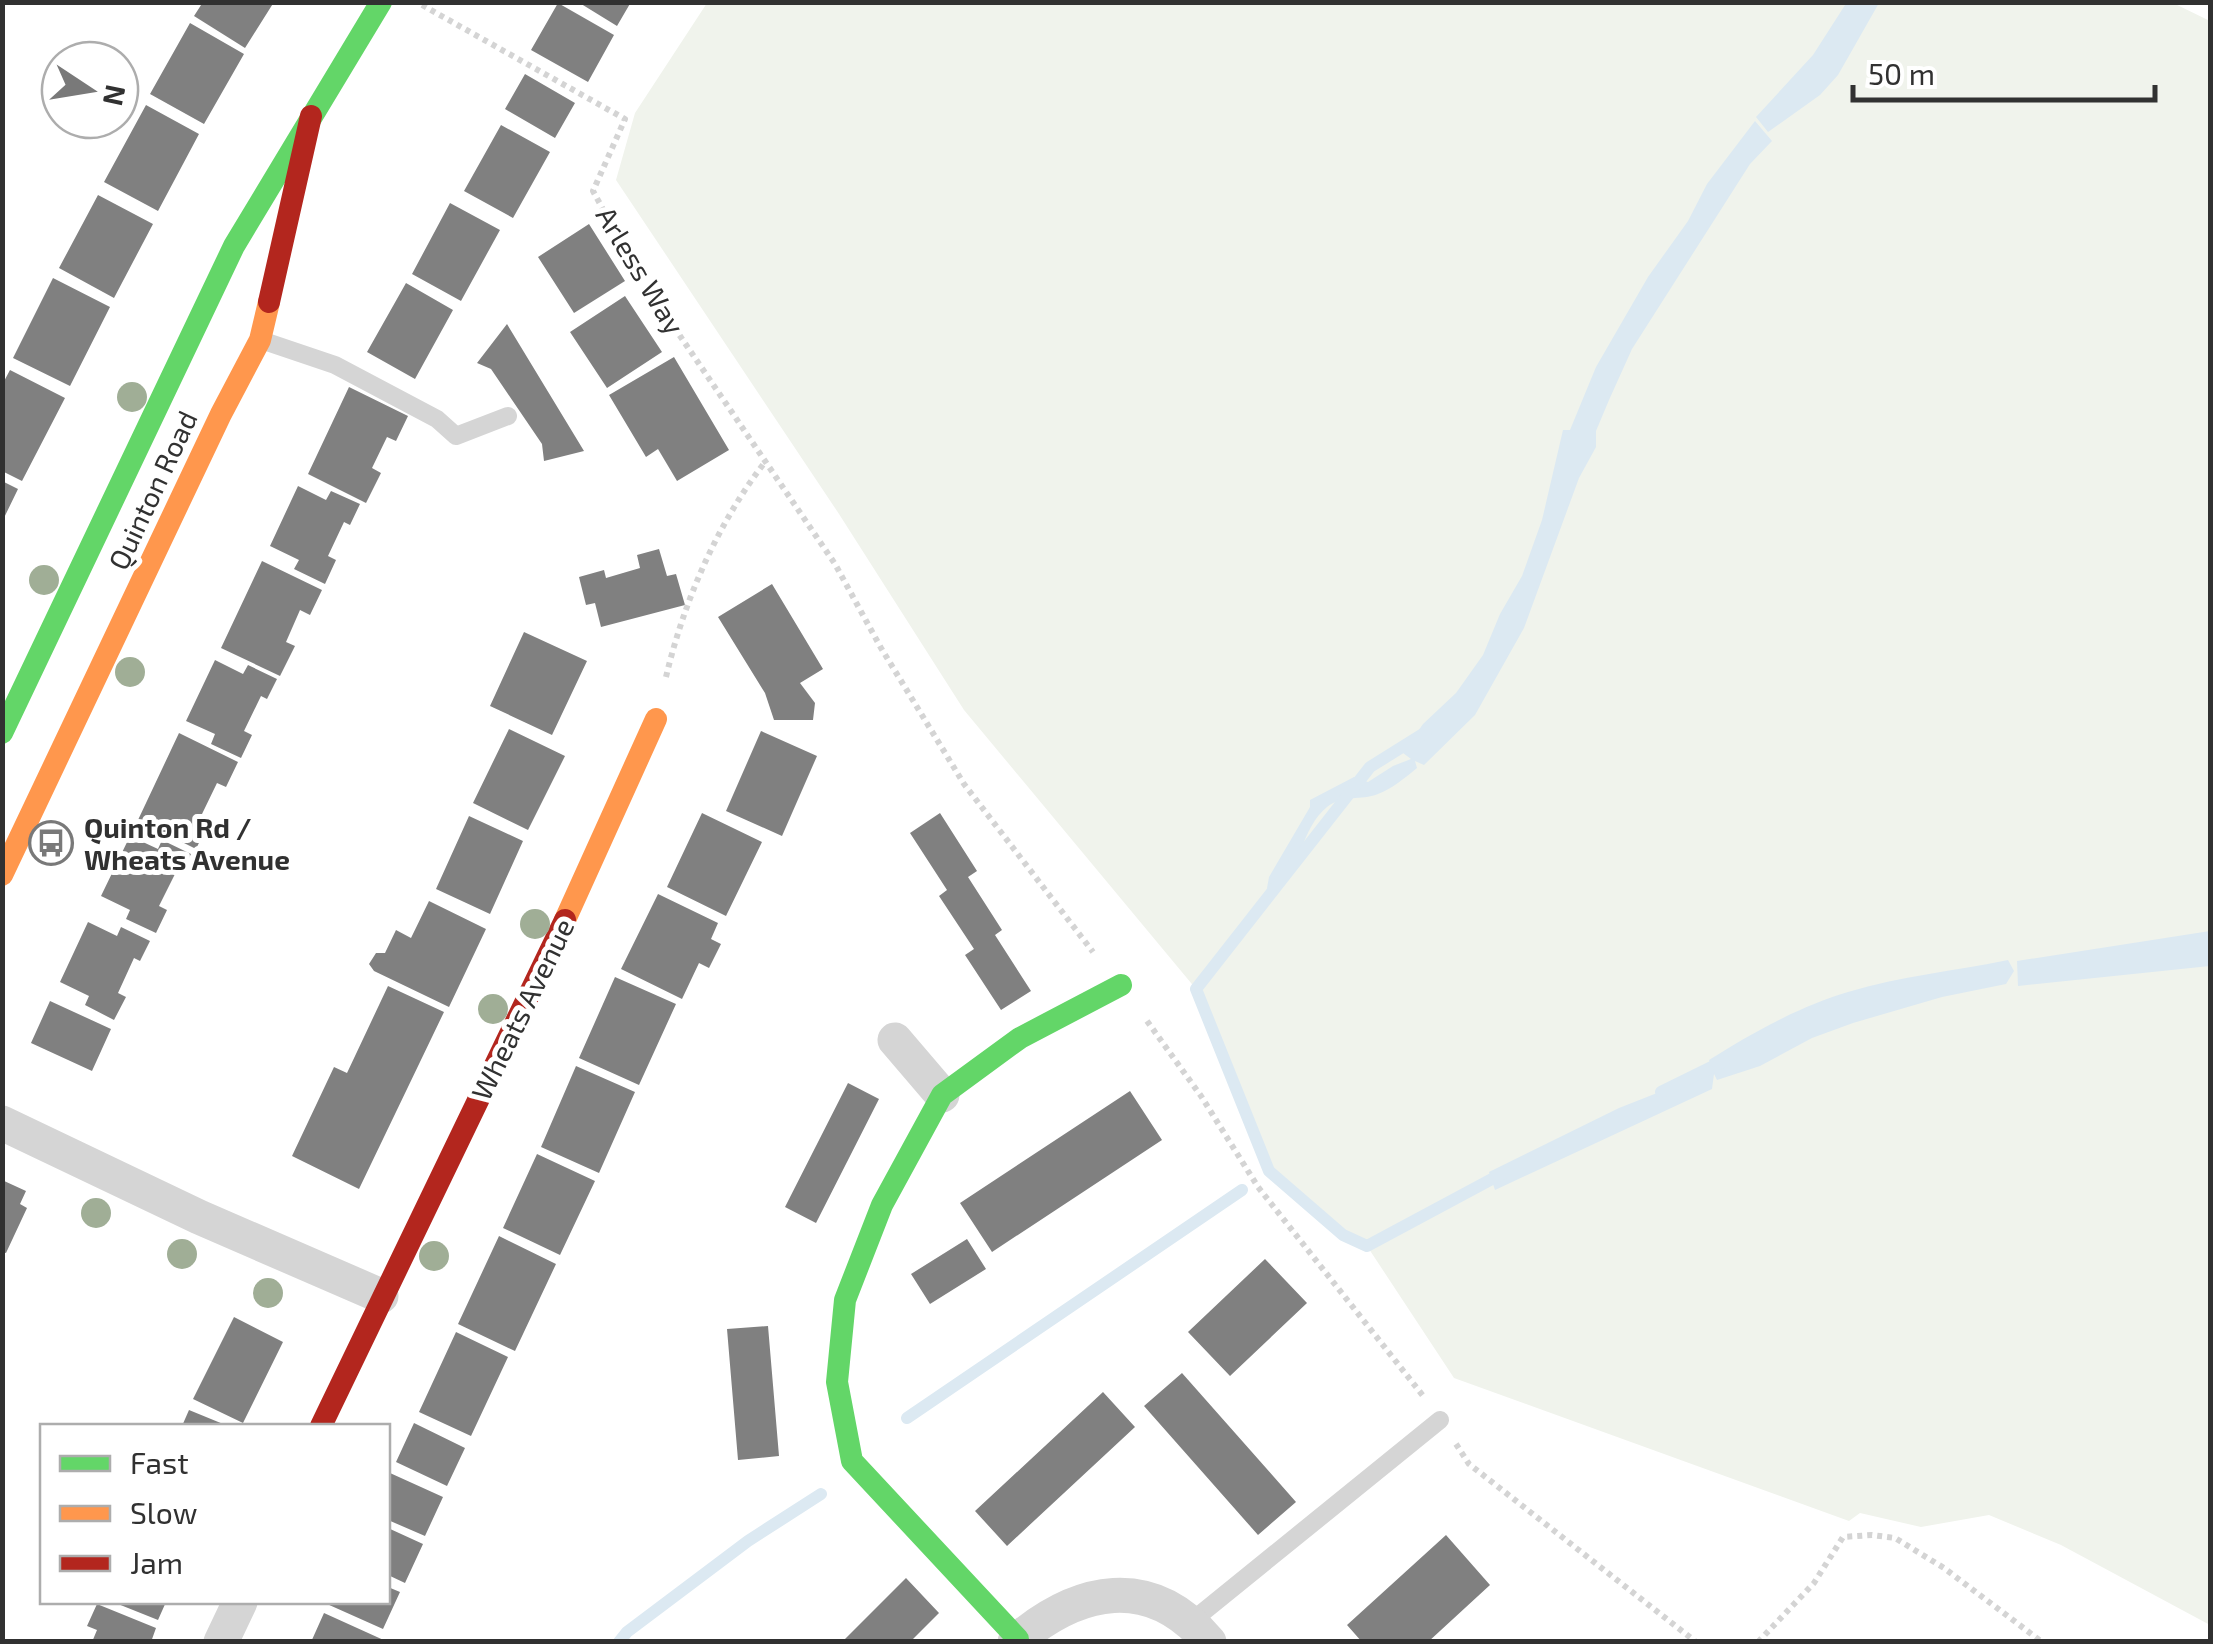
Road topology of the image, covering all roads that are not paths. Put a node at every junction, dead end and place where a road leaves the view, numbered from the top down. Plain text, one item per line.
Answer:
1 (381, 2) edge
2 (311, 116) junction
3 (260, 340) junction
4 (508, 416) dead end
5 (656, 719) road end
6 (2, 733) edge
7 (2, 875) edge
8 (1121, 985) road end
9 (895, 1040) dead end
10 (942, 1095) junction
11 (2, 1123) edge
12 (381, 1296) junction
13 (1440, 1420) road end
14 (322, 1424) edge
15 (239, 1604) edge
16 (1200, 1631) edge
17 (1016, 1640) edge
18 (222, 1642) edge

1 - 2 street, Quinton Road
2 - 3 street, Quinton Road
2 - 6 street, Quinton Road
3 - 4 lane
3 - 7 street, Quinton Road
5 - 12 street, Wheats Avenue
8 - 10 street
9 - 10 street
10 - 17 street
11 - 12 street
12 - 14 street, Wheats Avenue
13 - 16 lane
15 - 18 street
16 - 17 street

